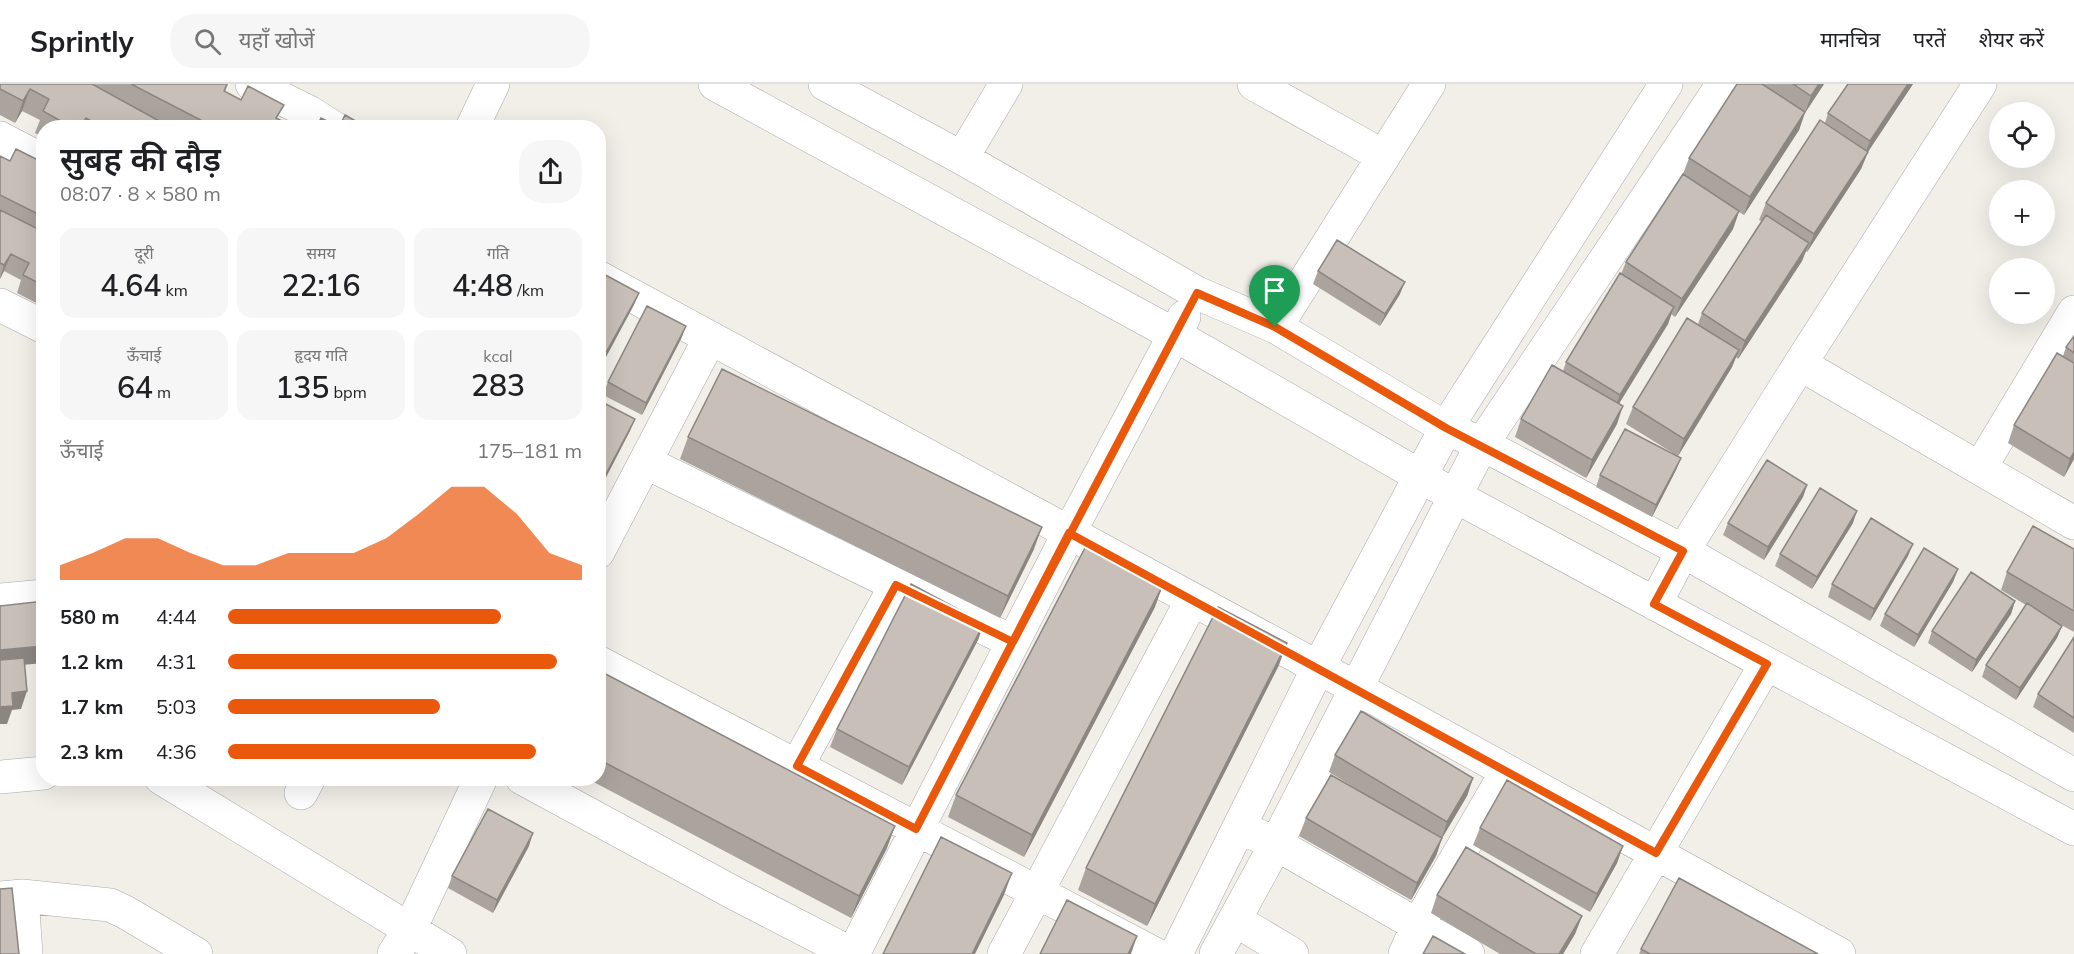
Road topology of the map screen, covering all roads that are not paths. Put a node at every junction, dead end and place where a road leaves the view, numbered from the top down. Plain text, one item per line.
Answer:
1 (252, 84) edge
2 (493, 84) edge
3 (715, 84) edge
4 (825, 84) edge
5 (1006, 84) edge
6 (1254, 84) edge
7 (1430, 84) edge
8 (1666, 84) edge
9 (1723, 84) edge
10 (1980, 84) edge
11 (312, 120) edge
12 (476, 120) edge
13 (0, 138) edge
14 (1626, 147) junction
15 (1383, 156) junction
16 (36, 157) edge
17 (962, 158) junction
18 (1663, 173) junction
19 (606, 281) edge
20 (1197, 293) junction
21 (0, 305) edge
22 (2074, 312) edge
23 (36, 323) edge
24 (1275, 327) junction
25 (1175, 335) junction
26 (710, 338) junction
27 (1800, 364) junction
28 (1446, 428) junction
29 (1482, 444) junction
30 (645, 462) junction
31 (1980, 468) junction
32 (1420, 476) junction
33 (1455, 496) junction
34 (2074, 523) edge
35 (1069, 533) junction
36 (606, 537) edge
37 (1683, 551) junction
38 (896, 585) junction
39 (36, 597) edge
40 (0, 600) edge
41 (1192, 600) junction
42 (1654, 604) junction
43 (1013, 642) junction
44 (1767, 664) junction
45 (606, 666) edge
46 (1318, 668) junction
47 (1356, 688) junction
48 (797, 766) junction
49 (1507, 771) junction
50 (36, 774) edge
51 (2074, 775) edge
52 (0, 777) edge
53 (173, 786) edge
54 (477, 786) edge
55 (537, 786) edge
56 (1240, 826) junction
57 (916, 829) junction
58 (2074, 829) edge
59 (1276, 844) junction
60 (1656, 853) junction
61 (1037, 892) junction
62 (11, 897) edge
63 (1234, 920) junction
64 (1411, 940) edge
65 (402, 942) edge
66 (26, 954) edge
67 (196, 954) edge
68 (450, 954) edge
69 (853, 954) edge
70 (1004, 954) edge
71 (1155, 954) edge
72 (1176, 954) edge
73 (1216, 954) edge
74 (1292, 954) edge
75 (1468, 954) edge
76 (1597, 954) edge
77 (1839, 954) edge

1 - 11 street
2 - 12 street
3 - 25 street
4 - 17 street
5 - 17 street
6 - 15 street
7 - 15 street
8 - 14 street
9 - 18 street
10 - 27 street
13 - 16 street
14 - 18 street
14 - 28 street
15 - 24 street
17 - 20 street
18 - 29 street
19 - 26 street
20 - 24 street
20 - 25 street
21 - 23 street
22 - 31 street
24 - 28 street
25 - 32 street
25 - 35 street
26 - 30 street
26 - 35 street
27 - 31 street
27 - 37 street
28 - 29 street
28 - 32 street
29 - 33 street
29 - 37 street
30 - 36 street
30 - 38 street
31 - 34 street
32 - 33 street
32 - 46 street
33 - 42 street
33 - 47 street
35 - 41 street
35 - 43 street
37 - 42 street
37 - 51 street
38 - 43 street
38 - 48 street
39 - 40 street
41 - 46 street
41 - 61 street
42 - 44 street
43 - 57 street
44 - 58 street
44 - 60 street
45 - 48 street
46 - 47 street
46 - 56 street
47 - 49 street
47 - 59 street
48 - 57 street
49 - 60 street
49 - 64 street
50 - 52 street
53 - 65 street
54 - 65 street
55 - 69 street
56 - 59 street
56 - 72 street
57 - 61 street
57 - 69 street
59 - 63 street
59 - 64 street
60 - 76 street
60 - 77 street
61 - 70 street
61 - 71 street
62 - 66 street
62 - 67 street
63 - 73 street
63 - 74 street
64 - 75 street
65 - 68 street

